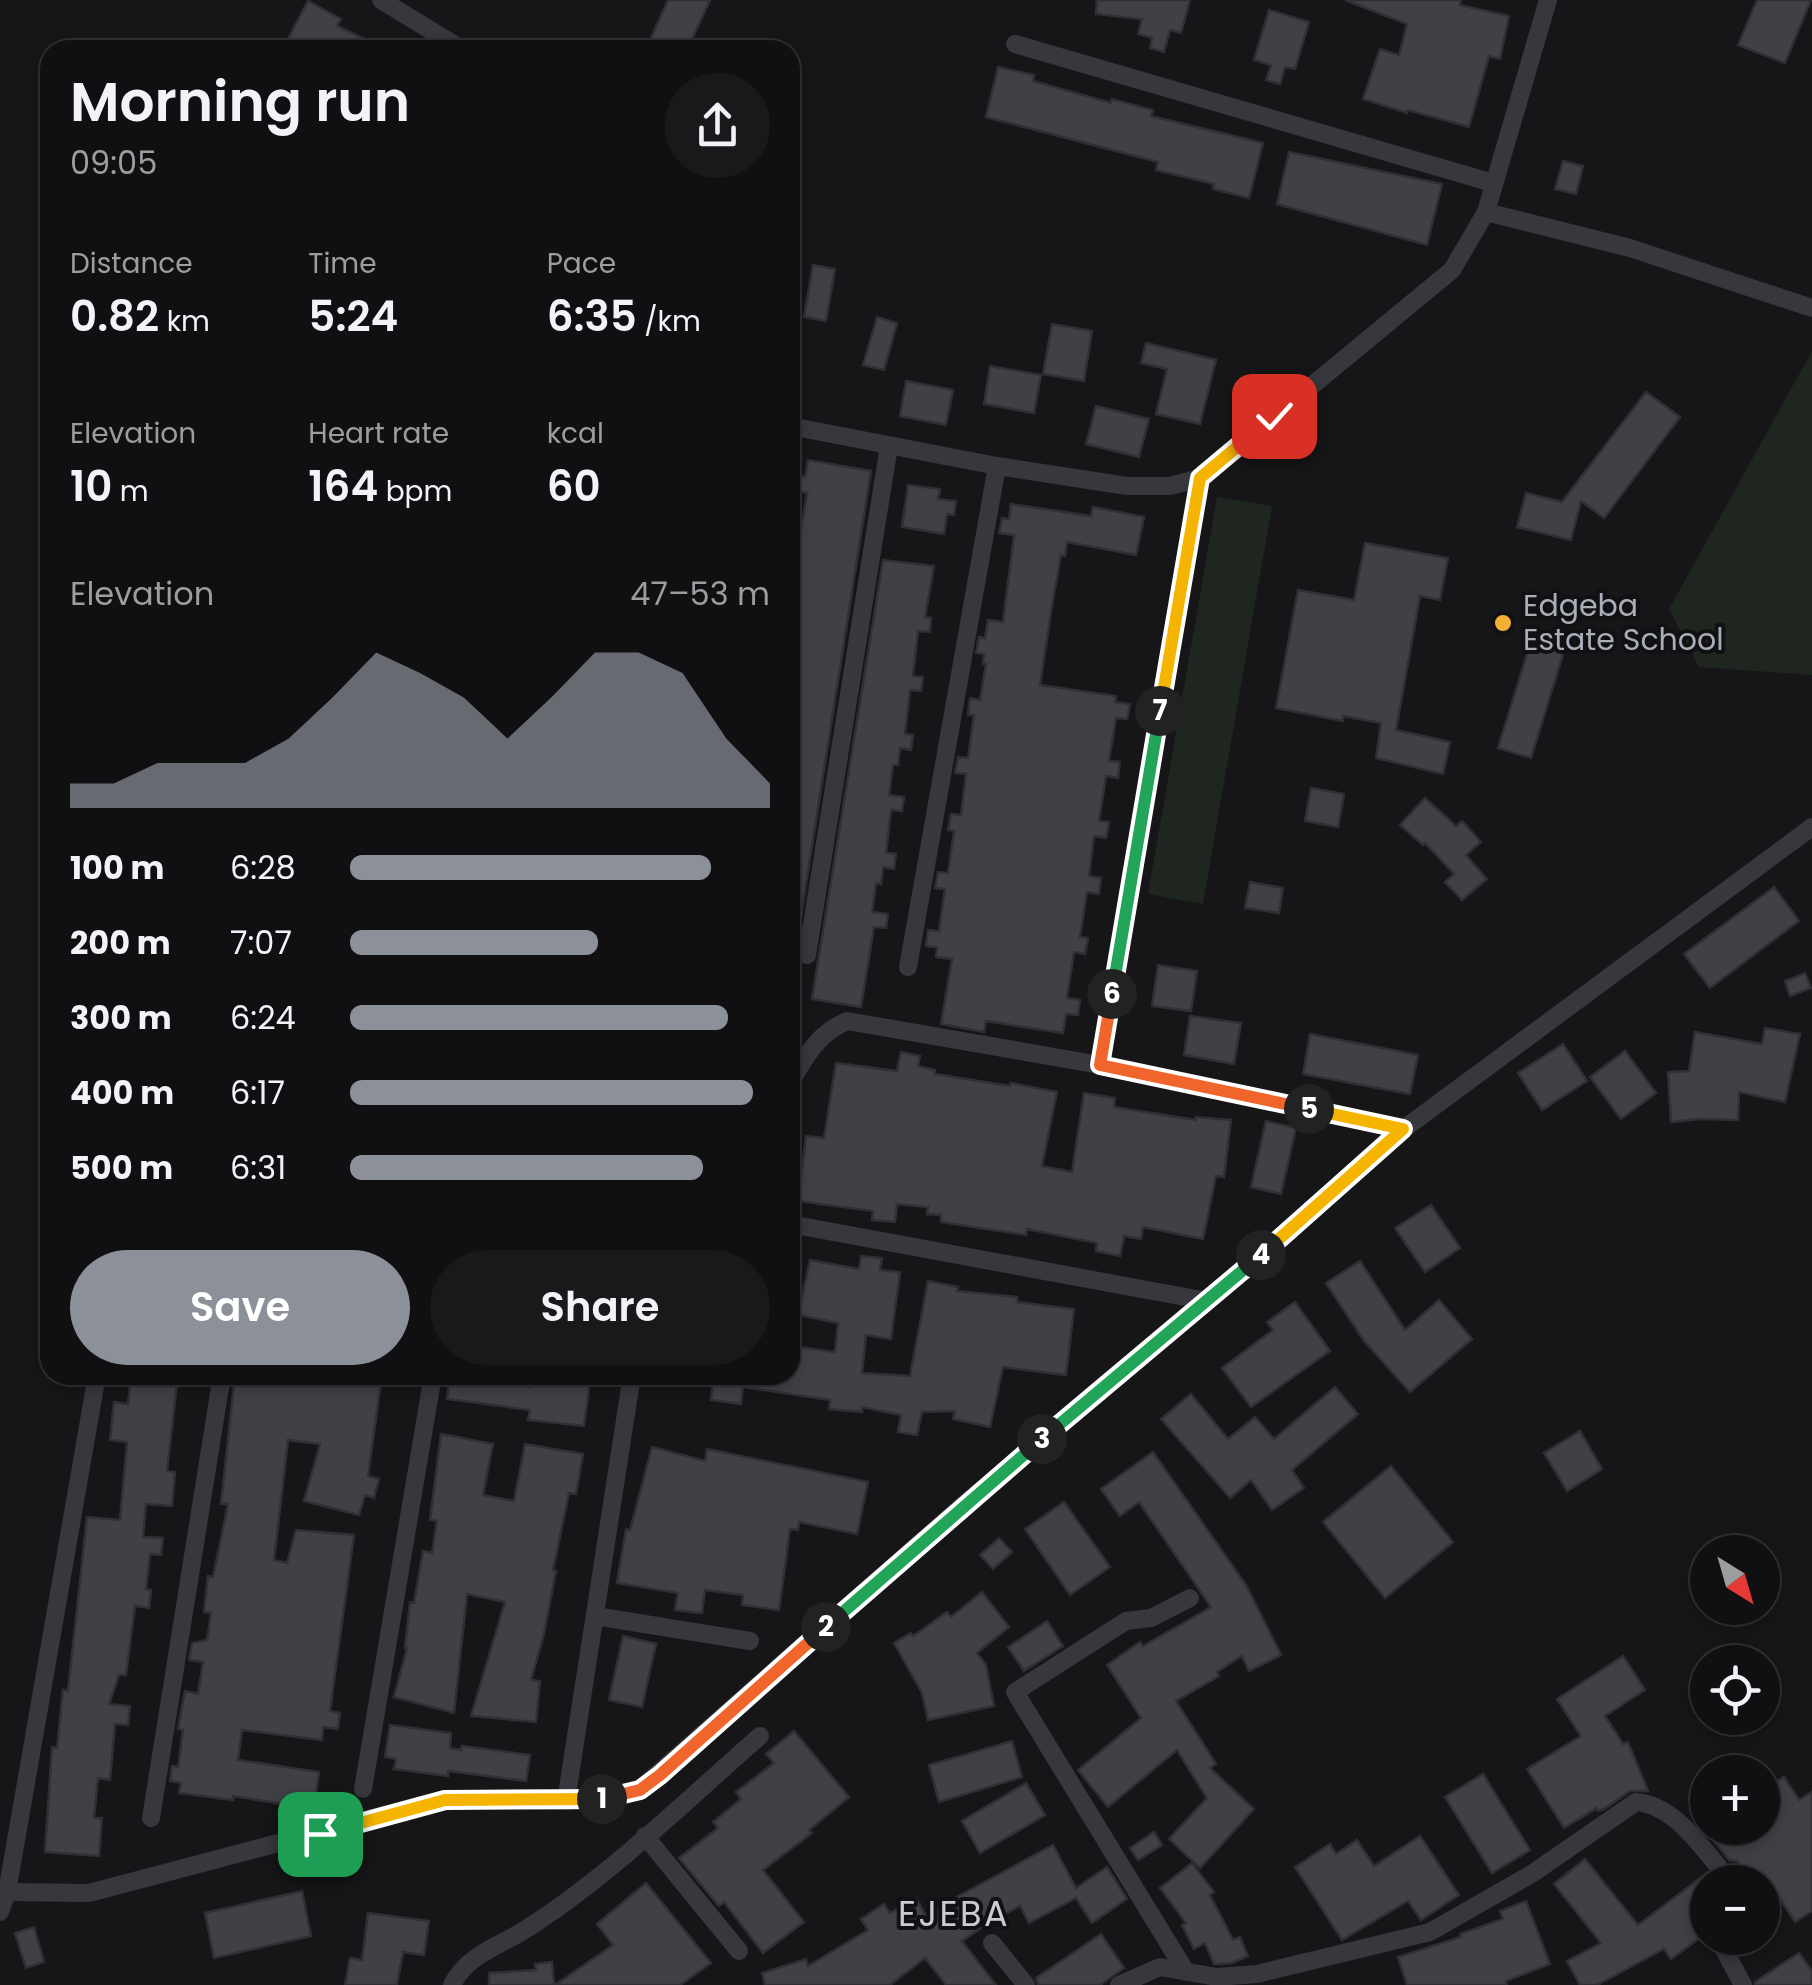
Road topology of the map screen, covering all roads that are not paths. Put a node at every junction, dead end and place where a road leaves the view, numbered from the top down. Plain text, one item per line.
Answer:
1 (381, 0) edge
2 (1548, 0) edge
3 (447, 40) edge
4 (1015, 44) dead end
5 (1493, 183) junction
6 (1486, 212) junction
7 (1812, 308) edge
8 (800, 427) edge
9 (889, 446) junction
10 (997, 466) junction
11 (1200, 478) junction
12 (1812, 828) edge
13 (808, 955) dead end
14 (908, 966) dead end
15 (1100, 1065) junction
16 (800, 1066) edge
17 (1403, 1129) junction
18 (800, 1226) edge
19 (1207, 1301) junction
20 (95, 1385) edge
21 (220, 1385) edge
22 (431, 1385) edge
23 (630, 1385) edge
24 (1190, 1598) dead end
25 (595, 1616) junction
26 (750, 1641) dead end
27 (760, 1736) dead end
28 (363, 1789) dead end
29 (566, 1801) junction
30 (151, 1818) dead end
31 (644, 1836) junction
32 (1715, 1865) edge
33 (7, 1892) junction
34 (0, 1912) edge
35 (992, 1942) dead end
36 (738, 1951) dead end
37 (1726, 1955) edge
38 (1186, 1972) junction
39 (452, 1985) edge
40 (1026, 1985) edge
41 (1119, 1985) edge
42 (1743, 1985) edge

1 - 3 street
2 - 5 street
4 - 5 street
5 - 6 street
6 - 7 street
6 - 11 street
8 - 9 street
9 - 10 street
9 - 13 street
10 - 11 street
10 - 14 street
11 - 15 street
12 - 17 street
15 - 16 street
15 - 17 street
17 - 19 street
18 - 19 street
19 - 29 street
20 - 33 street
21 - 30 street
22 - 28 street
23 - 25 street
24 - 38 street
25 - 26 street
25 - 29 street
27 - 31 street
29 - 33 street
31 - 36 street
31 - 39 street
32 - 38 street
33 - 34 street
35 - 40 street
37 - 42 street
38 - 41 street

